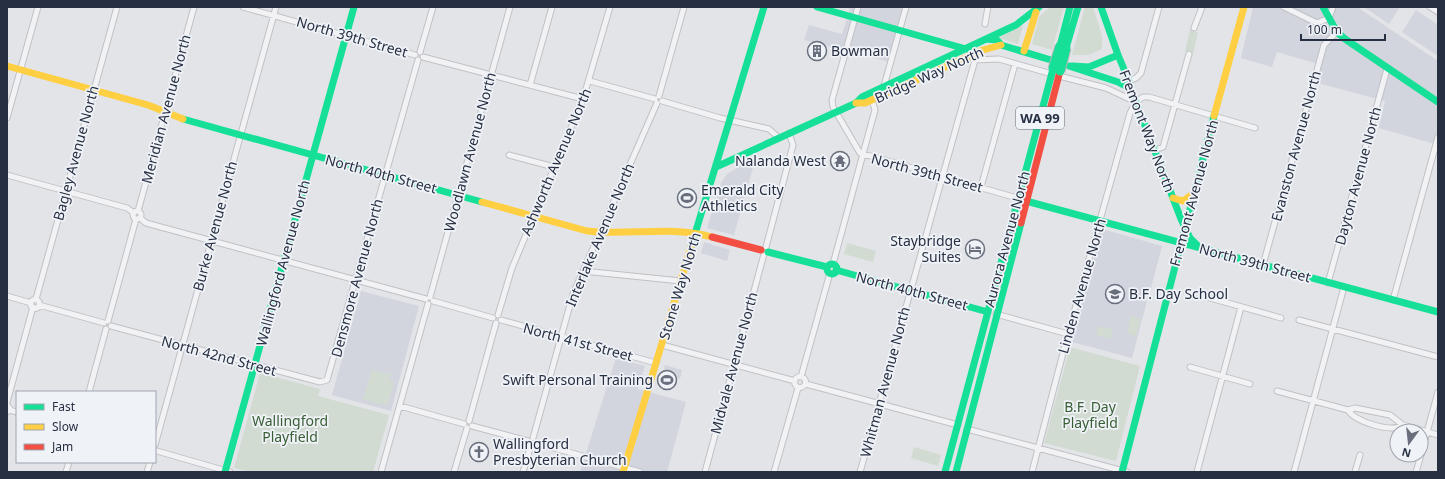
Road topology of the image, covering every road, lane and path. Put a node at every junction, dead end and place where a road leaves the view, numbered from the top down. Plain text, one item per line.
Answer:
1 (38, 7) edge
2 (117, 7) edge
3 (194, 7) edge
4 (243, 7) edge
5 (276, 7) edge
6 (354, 7) edge
7 (432, 7) edge
8 (510, 7) edge
9 (552, 7) edge
10 (610, 7) edge
11 (684, 7) edge
12 (764, 7) edge
13 (817, 7) edge
14 (858, 7) edge
15 (906, 7) edge
16 (988, 7) edge
17 (1070, 7) edge
18 (1078, 7) edge
19 (1101, 7) edge
20 (1159, 7) edge
21 (1202, 7) edge
22 (1244, 7) edge
23 (1284, 7) edge
24 (1323, 7) edge
25 (1333, 7) edge
26 (1430, 7) edge
27 (1034, 9) edge
28 (1438, 12) edge
29 (274, 16) junction
30 (855, 18) junction
31 (1329, 18) junction
32 (985, 24) dead end
33 (1194, 28) dead end
34 (900, 30) junction
35 (1337, 32) junction
36 (346, 35) junction
37 (986, 39) junction
38 (1001, 45) junction
39 (1063, 47) junction
40 (1024, 51) junction
41 (1189, 54) dead end
42 (969, 55) junction
43 (1118, 55) junction
44 (419, 56) junction
45 (1014, 64) junction
46 (7, 66) edge
47 (1387, 69) junction
48 (20, 70) junction
49 (1055, 70) junction
50 (491, 75) junction
51 (590, 81) junction
52 (1128, 84) junction
53 (530, 85) junction
54 (884, 86) junction
55 (93, 90) junction
56 (583, 99) junction
57 (658, 100) junction
58 (872, 100) junction
59 (1136, 102) junction
60 (1438, 102) edge
61 (856, 103) junction
62 (1175, 105) junction
63 (836, 112) junction
64 (165, 113) junction
65 (1215, 116) junction
66 (7, 118) edge
67 (730, 120) junction
68 (1254, 128) dead end
69 (789, 133) junction
70 (240, 135) junction
71 (1438, 137) edge
72 (778, 138) junction
73 (1155, 150) junction
74 (313, 155) junction
75 (509, 155) dead end
76 (862, 155) junction
77 (554, 167) junction
78 (716, 167) junction
79 (7, 175) edge
80 (386, 175) junction
81 (942, 177) junction
82 (981, 187) junction
83 (65, 191) junction
84 (1194, 192) junction
85 (458, 195) junction
86 (1173, 198) junction
87 (1022, 199) junction
88 (136, 212) junction
89 (534, 216) junction
90 (138, 219) junction
91 (1100, 221) junction
92 (1184, 227) junction
93 (599, 232) junction
94 (696, 232) junction
95 (211, 240) junction
96 (1180, 242) junction
97 (1199, 248) junction
98 (765, 251) junction
99 (284, 260) junction
100 (1263, 265) junction
101 (831, 269) junction
102 (583, 271) junction
103 (357, 280) junction
104 (681, 281) junction
105 (1328, 283) junction
106 (1344, 287) junction
107 (910, 290) junction
108 (7, 296) edge
109 (1210, 298) dead end
110 (429, 300) junction
111 (1393, 300) junction
112 (38, 302) junction
113 (32, 305) junction
114 (1241, 307) junction
115 (1438, 312) edge
116 (992, 313) junction
117 (1281, 318) dead end
118 (497, 319) junction
119 (1299, 320) dead end
120 (106, 322) junction
121 (109, 327) junction
122 (1333, 329) junction
123 (1068, 334) junction
124 (560, 336) junction
125 (662, 344) junction
126 (182, 345) junction
127 (1438, 357) edge
128 (656, 363) junction
129 (254, 365) junction
130 (734, 365) junction
131 (1190, 367) dead end
132 (1222, 376) junction
133 (801, 377) junction
134 (327, 380) joint
135 (794, 381) junction
136 (806, 384) junction
137 (1250, 384) dead end
138 (798, 388) junction
139 (88, 391) edge
140 (1277, 391) dead end
141 (1438, 392) edge
142 (1313, 401) junction
143 (878, 404) junction
144 (400, 406) junction
145 (8, 407) edge
146 (1348, 410) junction
147 (1400, 423) edge
148 (468, 424) junction
149 (1429, 424) edge
150 (958, 425) junction
151 (1389, 427) edge
152 (968, 429) junction
153 (532, 442) junction
154 (156, 445) edge
155 (1038, 448) junction
156 (156, 449) edge
157 (1360, 455) dead end
158 (624, 470) edge
159 (227, 472) edge
160 (382, 472) edge
161 (454, 472) edge
162 (523, 472) edge
163 (640, 472) edge
164 (704, 472) edge
165 (774, 472) edge
166 (860, 472) edge
167 (945, 472) edge
168 (956, 472) edge
169 (1032, 472) edge
170 (1124, 472) edge
171 (1197, 472) edge
172 (1294, 472) edge
173 (1355, 472) edge

1 - 48 street
2 - 55 street, Bagley Avenue North
3 - 64 street, Meridian Avenue North
4 - 29 street, North 39th Street
5 - 29 street, Burke Avenue North
6 - 36 main road, Wallingford Avenue North
7 - 44 street, Densmore Avenue North
8 - 50 street, Woodlawn Avenue North
9 - 53 street
10 - 51 street, Ashworth Avenue North
11 - 57 street, Interlake Avenue North
12 - 67 main road, Stone Way North
13 - 30 main road
14 - 30 street
15 - 34 street
16 - 32 street
17 - 39 main road, Aurora Avenue North / WA 99
18 - 39 main road, Aurora Avenue North / WA 99
19 - 43 main road, Fremont Way North
20 - 52 street
21 - 33 street
22 - 65 main road, Fremont Avenue North
23 - 31 street
24 - 31 main road
25 - 31 street
26 - 28 street
27 - 37 main road, Bridge Way North
27 - 40 main road
29 - 36 street, North 39th Street
29 - 70 street, Burke Avenue North
30 - 34 main road
30 - 63 street
31 - 35 main road
34 - 42 main road
34 - 54 street
35 - 47 main road
35 - 100 street, Evanston Avenue North
36 - 44 street, North 39th Street
36 - 74 main road, Wallingford Avenue North
37 - 38 main road
37 - 42 main road, Bridge Way North
38 - 40 main road
38 - 42 main road, Bridge Way North
39 - 49 main road, Aurora Avenue North / WA 99, bridge
40 - 49 main road
41 - 62 street
42 - 45 street
42 - 54 main road, Bridge Way North
42 - 58 main road, Bridge Way North
42 - 81 street, Whitman Avenue North
43 - 52 main road, Fremont Way North
43 - 52 main road
44 - 50 street, North 39th Street
44 - 80 street, Densmore Avenue North
45 - 49 street
45 - 82 street
46 - 48 main road, North 40th Street
47 - 60 main road
47 - 105 street, Dayton Avenue North
48 - 55 main road, North 40th Street
48 - 66 street
49 - 59 street
49 - 87 main road, Aurora Avenue North / WA 99
50 - 53 street, North 39th Street
50 - 85 street, Woodlawn Avenue North
51 - 56 street, Ashworth Avenue North
51 - 57 street
52 - 59 main road, Fremont Way North
53 - 56 street, North 39th Street
54 - 61 main road, Bridge Way North
55 - 64 main road, North 40th Street
55 - 83 street, Bagley Avenue North
56 - 77 street, Ashworth Avenue North
57 - 67 street
57 - 93 street, Interlake Avenue North
58 - 61 main road, Bridge Way North
58 - 76 street
59 - 62 street
59 - 73 main road, Fremont Way North
59 - 91 street, Linden Avenue North
61 - 63 main road, Bridge Way North
62 - 65 street
62 - 73 street
63 - 69 main road, Bridge Way North
63 - 76 street, North 39th Street
64 - 70 main road, North 40th Street
64 - 88 street, Meridian Avenue North
65 - 68 street
65 - 84 main road, Fremont Avenue North
67 - 72 street
67 - 78 main road, Stone Way North
69 - 72 main road, Bridge Way North
69 - 98 street, Midvale Avenue North
70 - 74 main road, North 40th Street
70 - 95 street, Burke Avenue North
71 - 111 street
72 - 78 main road, Bridge Way North
73 - 86 main road, Fremont Way North
74 - 80 main road, North 40th Street
74 - 99 main road, Wallingford Avenue North
75 - 77 street
76 - 81 street, North 39th Street
76 - 101 street
77 - 89 street, Ashworth Avenue North
78 - 94 main road, Stone Way North
79 - 83 street
80 - 85 main road, North 40th Street
80 - 103 street, Densmore Avenue North
81 - 82 street, North 39th Street
81 - 107 street, Whitman Avenue North
82 - 87 street, North 39th Street
83 - 88 street
83 - 112 street, Bagley Avenue North
84 - 86 main road
84 - 92 main road, Fremont Avenue North
85 - 89 main road, North 40th Street
85 - 110 street, Woodlawn Avenue North
86 - 92 main road, Fremont Way North
87 - 91 main road, North 39th Street
87 - 116 main road, Aurora Avenue North / WA 99
88 - 90 street
89 - 93 main road, North 40th Street
89 - 118 street, Ashworth Avenue North
90 - 95 street, North 41st Street
90 - 120 street
91 - 96 main road, North 39th Street
91 - 123 street, Linden Avenue North
92 - 96 main road, Fremont Avenue North
92 - 97 main road, Fremont Way North
93 - 94 main road, North 40th Street
93 - 102 street, Interlake Avenue North
94 - 98 main road, North 40th Street
94 - 104 main road, Stone Way North
95 - 99 street, North 41st Street
95 - 126 street, Burke Avenue North
96 - 97 main road, North 39th Street
96 - 170 main road, Fremont Avenue North
97 - 100 main road, North 39th Street
98 - 101 main road, North 40th Street
98 - 130 street, Midvale Avenue North
99 - 103 street, North 41st Street
99 - 129 main road, Wallingford Avenue North
100 - 105 main road, North 39th Street
101 - 107 main road, North 40th Street
101 - 133 street
102 - 104 street
102 - 124 street, Interlake Avenue North
103 - 110 street, North 41st Street
103 - 134 street, Densmore Avenue North
104 - 125 main road, Stone Way North
105 - 106 main road, North 39th Street
106 - 111 main road, North 39th Street
106 - 122 street
107 - 116 main road, North 40th Street
107 - 143 street, Whitman Avenue North
108 - 113 street
109 - 114 street
110 - 118 street, North 41st Street
110 - 144 street, Woodlawn Avenue North
111 - 115 main road, North 39th Street
112 - 113 street
112 - 120 street
113 - 145 street
114 - 117 street
114 - 132 street
116 - 123 street, North 40th Street
116 - 150 main road, Aurora Avenue North / WA 99
116 - 152 main road, Aurora Avenue North / WA 99
118 - 124 street, North 41st Street
118 - 148 street, Ashworth Avenue North
119 - 122 street
120 - 121 street
121 - 126 street, North 42nd Street
121 - 139 street
122 - 127 street
122 - 142 street
123 - 155 street, Linden Avenue North
124 - 128 street, North 41st Street
124 - 153 street, Interlake Avenue North
125 - 128 main road, Stone Way North
125 - 130 street
126 - 129 street, North 42nd Street
126 - 154 street, Burke Avenue North
128 - 158 main road, Stone Way North
129 - 134 street, North 42nd Street
129 - 159 main road, Wallingford Avenue North
130 - 135 street
130 - 164 street, Midvale Avenue North
131 - 132 street
132 - 137 street
132 - 171 street
133 - 135 street
133 - 136 street
135 - 138 street
136 - 138 street
136 - 143 street
138 - 165 street
140 - 142 street
141 - 149 street
142 - 146 street
142 - 172 street
143 - 150 street
143 - 166 street, Whitman Avenue North
144 - 148 street
144 - 160 street, Woodlawn Avenue North
146 - 147 street
146 - 151 street
148 - 153 street
148 - 161 street, Ashworth Avenue North
150 - 167 main road, Aurora Avenue North / WA 99
152 - 155 street
152 - 168 main road, Aurora Avenue North / WA 99
153 - 158 street
153 - 162 street, Interlake Avenue North
155 - 169 street, Linden Avenue North
155 - 170 street
156 - 159 street
157 - 173 street
158 - 163 street

